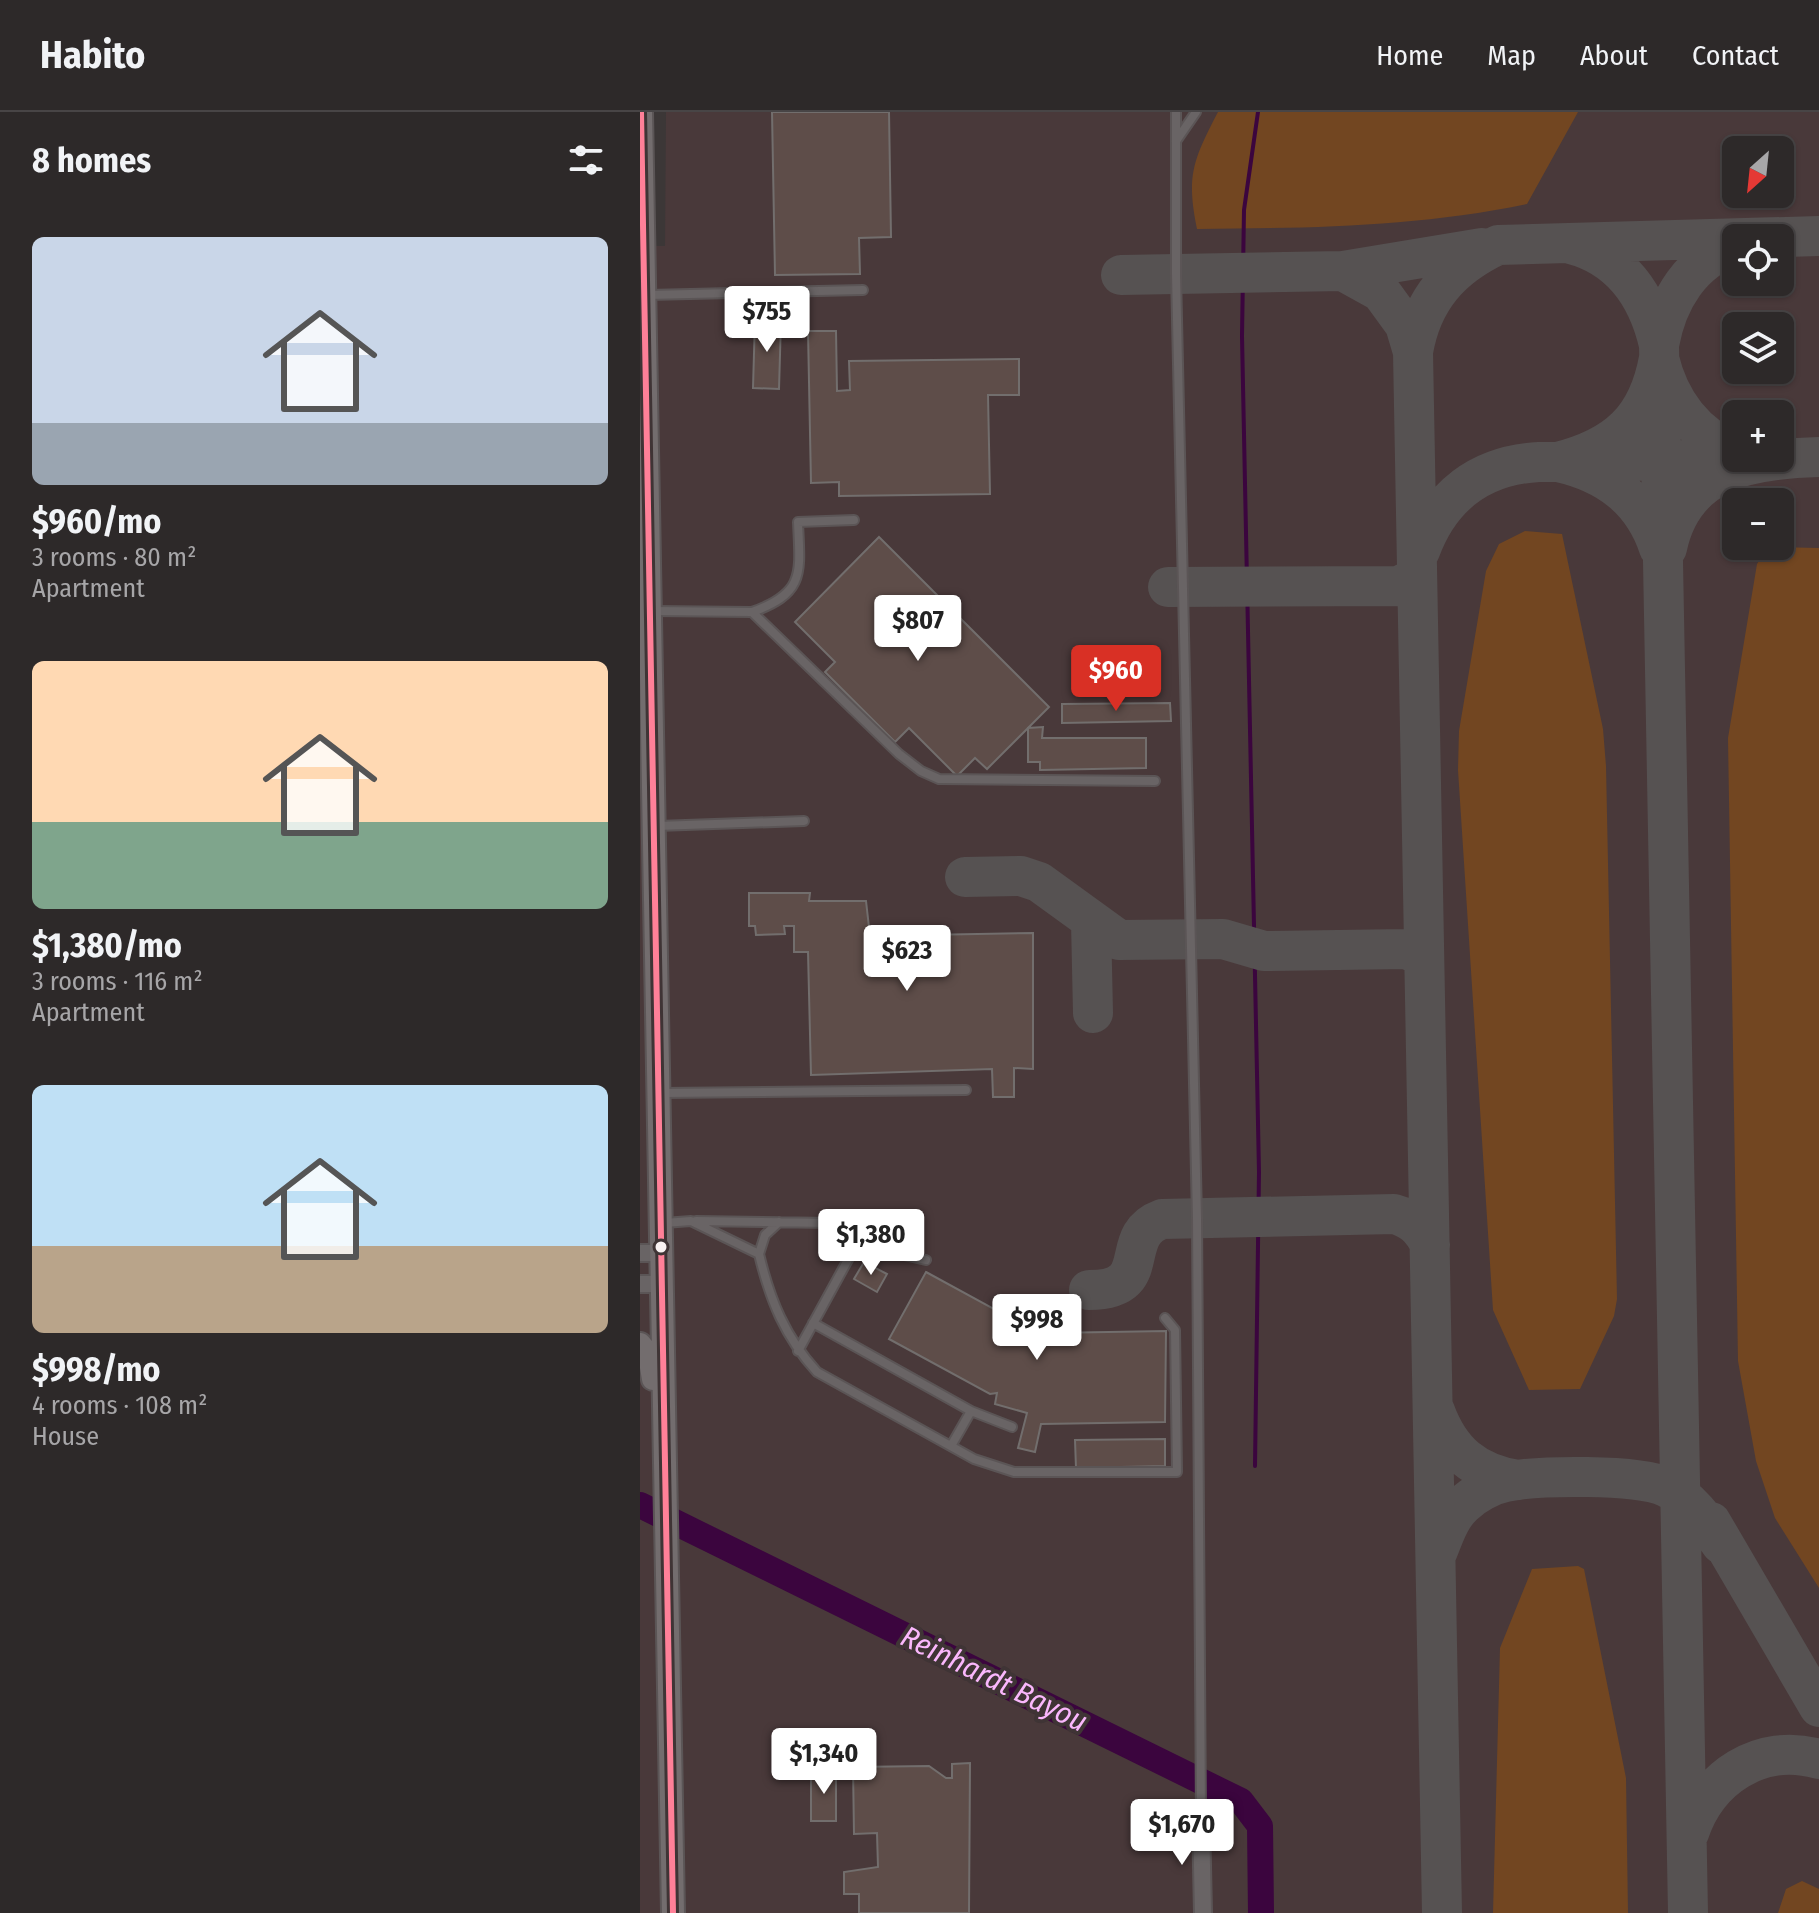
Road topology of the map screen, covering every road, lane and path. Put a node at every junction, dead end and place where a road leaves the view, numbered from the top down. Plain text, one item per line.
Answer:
1 (641, 112) edge
2 (1176, 112) edge
3 (1196, 112) edge
4 (1176, 142) junction
5 (863, 290) dead end
6 (643, 295) junction
7 (854, 520) dead end
8 (648, 611) junction
9 (752, 612) junction
10 (1155, 781) dead end
11 (804, 821) dead end
12 (652, 826) junction
13 (966, 1090) dead end
14 (657, 1093) junction
15 (650, 1219) edge
16 (691, 1221) junction
17 (779, 1222) junction
18 (861, 1236) junction
19 (650, 1253) edge
20 (759, 1254) junction
21 (926, 1260) dead end
22 (650, 1284) edge
23 (1165, 1318) dead end
24 (813, 1323) junction
25 (640, 1344) edge
26 (798, 1351) junction
27 (971, 1411) junction
28 (1012, 1427) dead end
29 (663, 1428) junction
30 (951, 1446) junction
31 (1201, 1819) joint
32 (673, 1913) edge
33 (1203, 1913) edge

1 - 6 street
2 - 4 lane
3 - 4 lane
4 - 31 lane
5 - 6 lane
6 - 8 street
7 - 9 lane
8 - 9 lane
8 - 12 street
9 - 10 lane
11 - 12 lane
12 - 14 street
13 - 14 lane
14 - 15 street
15 - 16 lane
15 - 19 street
16 - 17 lane
16 - 20 lane
17 - 18 lane
17 - 20 lane
18 - 21 lane
18 - 24 lane
19 - 22 street
20 - 26 lane
22 - 29 street
23 - 30 lane
24 - 26 lane
24 - 27 lane
25 - 29 street
26 - 30 lane
27 - 28 lane
27 - 30 lane
29 - 32 street
31 - 33 street

